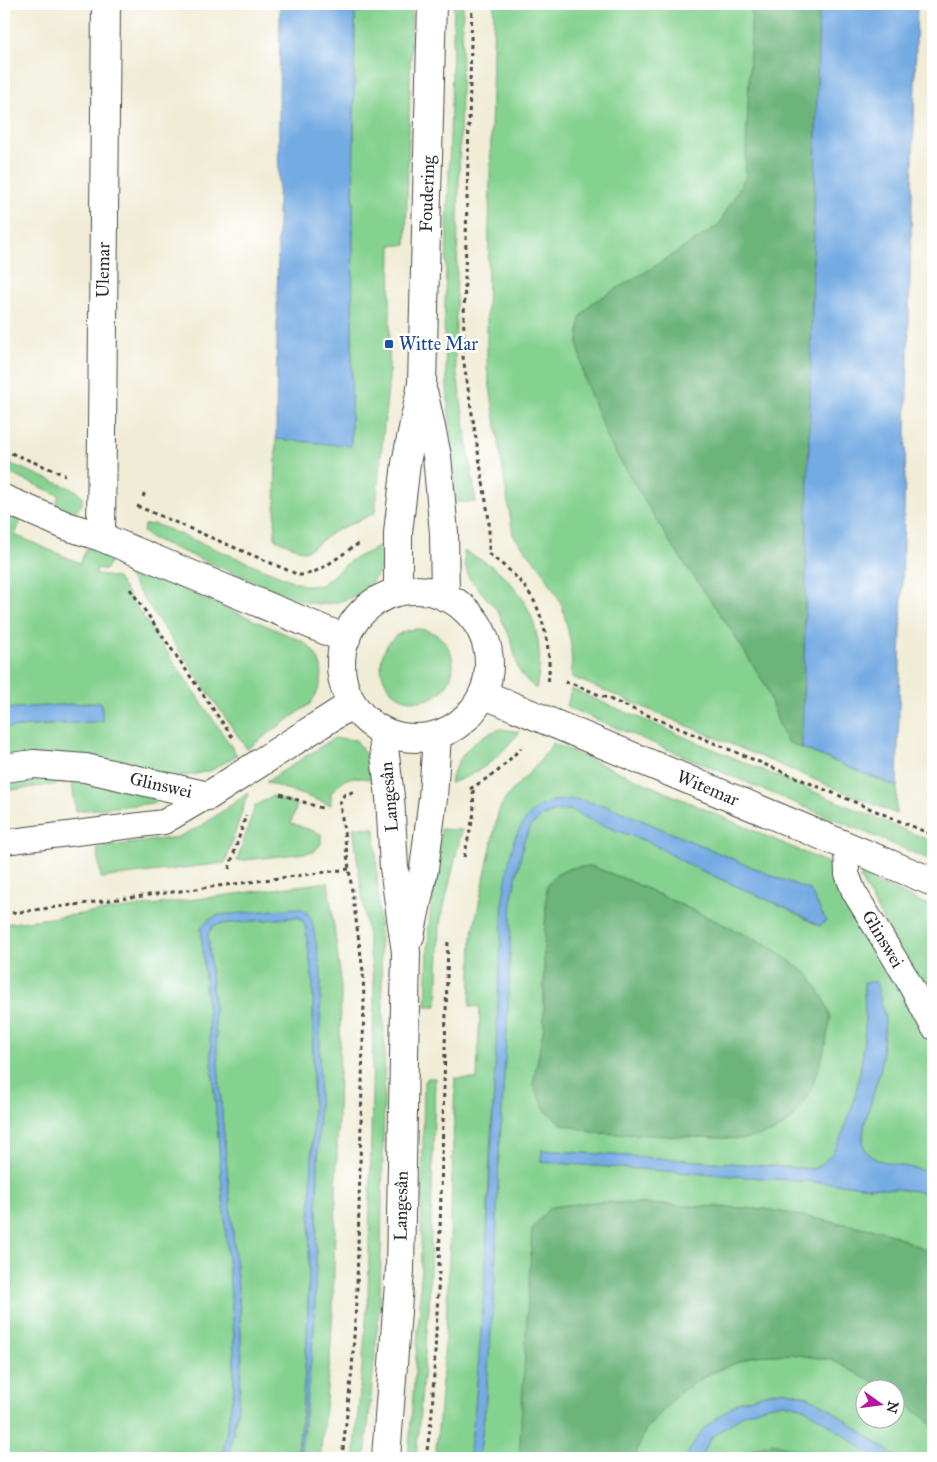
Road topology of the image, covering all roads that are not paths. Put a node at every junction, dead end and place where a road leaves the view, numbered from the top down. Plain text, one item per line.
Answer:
1 (106, 4) edge
2 (432, 4) edge
3 (422, 384) junction
4 (4, 500) edge
5 (101, 537) junction
6 (398, 592) junction
7 (445, 596) junction
8 (346, 639) junction
9 (483, 694) junction
10 (352, 704) junction
11 (382, 731) junction
12 (437, 735) junction
13 (4, 768) edge
14 (208, 796) junction
15 (4, 842) edge
16 (846, 846) junction
17 (933, 882) edge
18 (406, 952) junction
19 (933, 1027) edge
20 (386, 1458) edge

1 - 5 street, Ulemar
2 - 3 street, Foudering
3 - 6 street, Foudering
3 - 7 street, Foudering
4 - 5 street
5 - 8 street
6 - 7 street
6 - 8 street
7 - 9 street
8 - 10 street
9 - 12 street
9 - 16 street, Witemar
10 - 11 street
10 - 14 street, Glinswei
11 - 12 street
11 - 18 street, Langesân
12 - 18 street, Langesân
13 - 14 street, Glinswei
14 - 15 lane
16 - 17 street, Witemar
16 - 19 lane, Glinswei
18 - 20 street, Langesân

